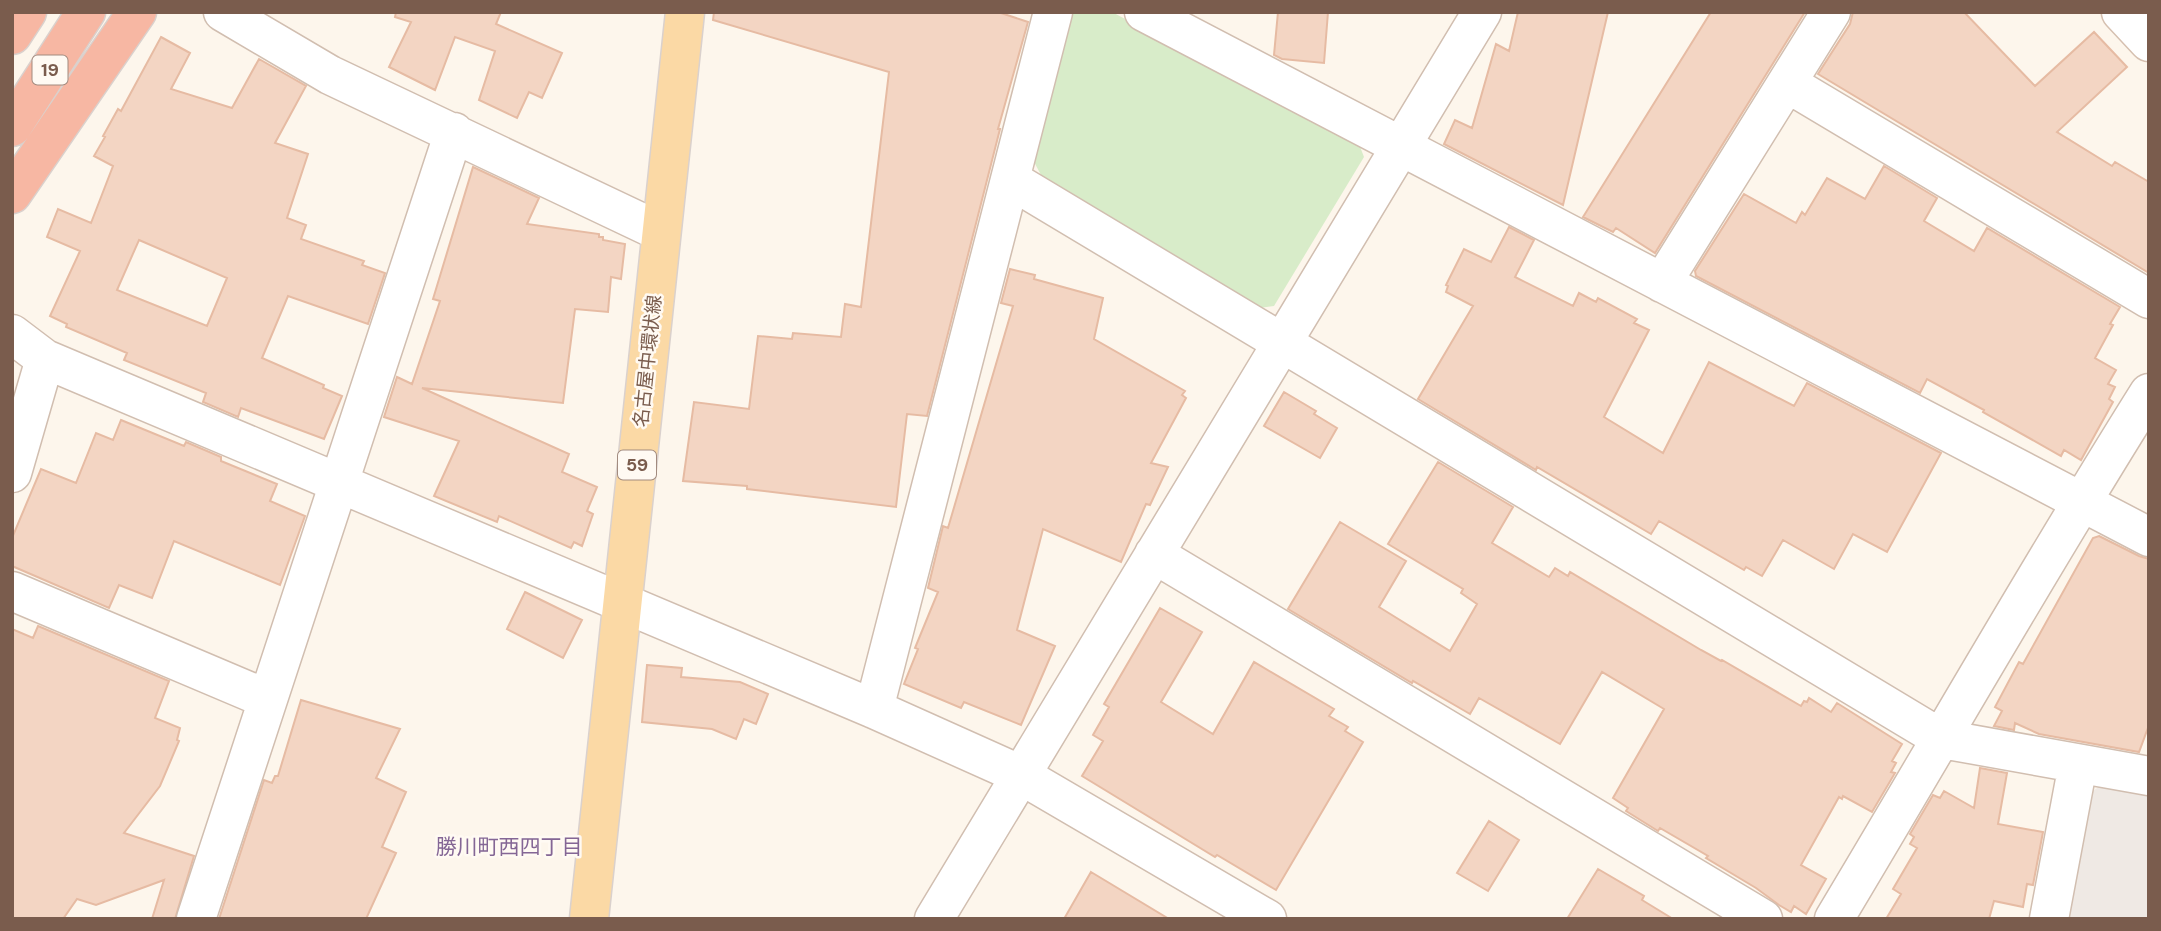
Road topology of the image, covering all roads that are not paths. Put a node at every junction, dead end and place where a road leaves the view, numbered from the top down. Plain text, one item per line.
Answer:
1 (27, 12) edge
2 (86, 12) edge
3 (137, 12) edge
4 (223, 12) edge
5 (685, 12) edge
6 (1053, 12) edge
7 (1144, 12) edge
8 (1482, 12) edge
9 (1831, 12) edge
10 (2121, 12) edge
11 (12, 35) edge
12 (2149, 42) edge
13 (1787, 83) junction
14 (12, 127) edge
15 (454, 132) junction
16 (1399, 146) junction
17 (1011, 180) junction
18 (12, 194) edge
19 (661, 232) junction
20 (1662, 284) junction
21 (2149, 299) edge
22 (12, 334) edge
23 (1282, 341) junction
24 (45, 359) junction
25 (2149, 393) edge
26 (12, 473) edge
27 (339, 484) junction
28 (2081, 501) junction
29 (2149, 537) edge
30 (1154, 554) junction
31 (12, 591) edge
32 (622, 602) junction
33 (267, 699) junction
34 (874, 709) junction
35 (1942, 739) junction
36 (2078, 764) junction
37 (1019, 774) junction
38 (2149, 776) edge
39 (197, 919) edge
40 (589, 919) edge
41 (934, 919) edge
42 (1266, 919) edge
43 (1763, 919) edge
44 (1834, 919) edge
45 (2049, 919) edge

1 - 11 highway
2 - 14 highway, 19
3 - 18 highway
4 - 15 street
5 - 19 main road, 名古屋中環状線 / 59
6 - 17 street
7 - 16 street
8 - 16 street
9 - 13 street
10 - 12 street
13 - 20 street
13 - 21 street
15 - 19 street
15 - 27 street
16 - 20 street
16 - 23 street
17 - 23 street
17 - 34 street
19 - 32 main road, 名古屋中環状線 / 59
20 - 28 street
22 - 24 street
23 - 30 street
23 - 35 street
24 - 26 street
24 - 27 street
25 - 28 street
27 - 32 street
27 - 33 street
28 - 29 street
28 - 35 street
30 - 37 street
30 - 43 street
31 - 33 street
32 - 34 street
32 - 40 main road, 名古屋中環状線 / 59
33 - 39 street
34 - 37 street
35 - 36 street
35 - 44 street
36 - 38 street
36 - 45 street
37 - 41 street
37 - 42 street

